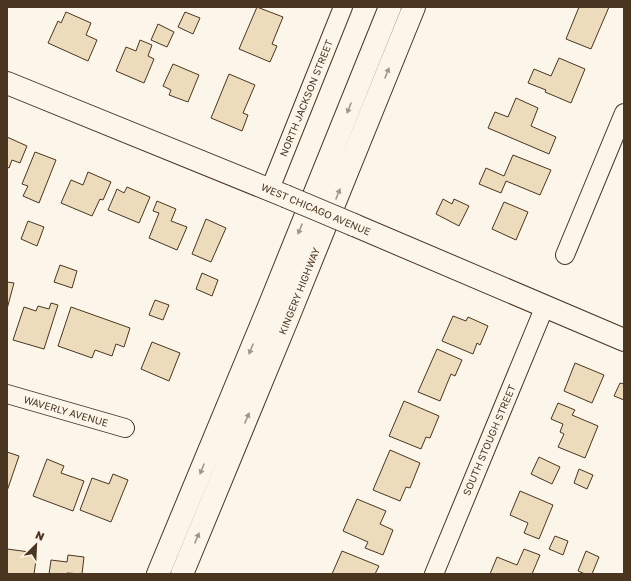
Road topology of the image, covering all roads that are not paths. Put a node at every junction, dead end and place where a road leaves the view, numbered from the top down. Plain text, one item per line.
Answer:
1 (343, 7) edge
2 (390, 7) edge
3 (414, 7) edge
4 (7, 83) edge
5 (624, 113) edge
6 (277, 192) junction
7 (565, 255) dead end
8 (545, 306) junction
9 (624, 340) edge
10 (7, 394) edge
11 (125, 428) dead end
12 (158, 574) edge
13 (182, 574) edge
14 (434, 574) edge

1 - 6 street, NORTH JACKSON STREET
2 -> 12 main road
13 -> 3 main road, KINGERY HIGHWAY
4 - 6 main road, WEST CHICAGO AVENUE
5 - 7 street
6 - 8 main road, WEST CHICAGO AVENUE, bridge
8 - 9 main road, WEST CHICAGO AVENUE
8 - 14 street, SOUTH STOUGH STREET
10 - 11 street, WAVERLY AVENUE

